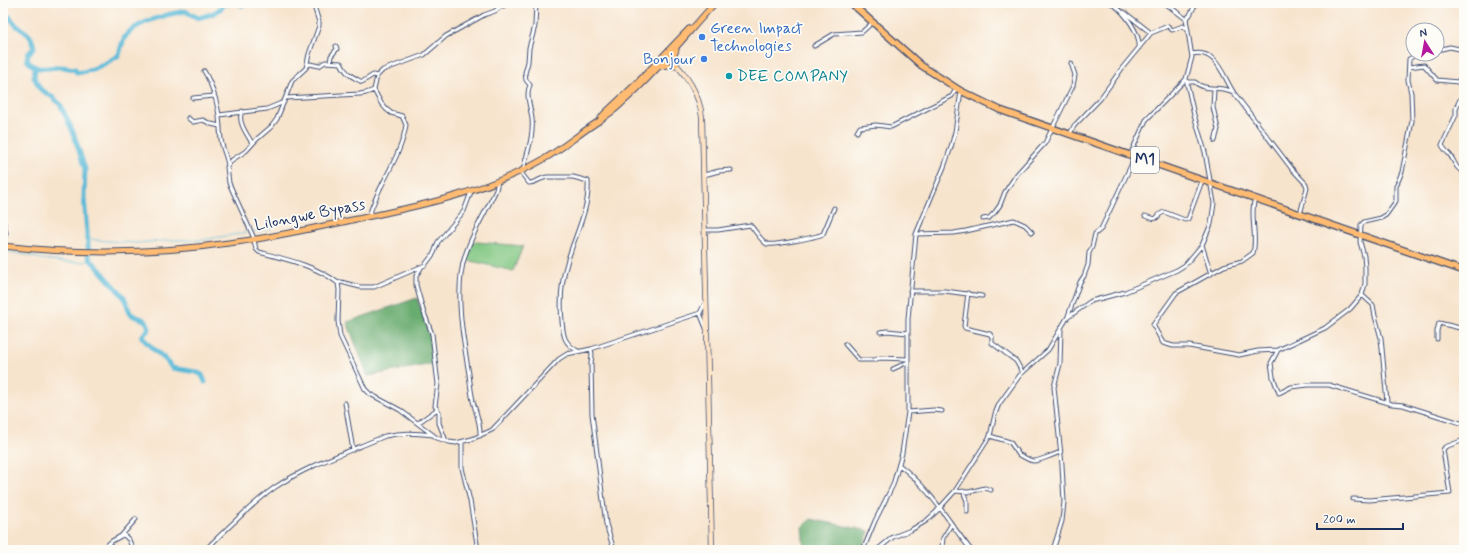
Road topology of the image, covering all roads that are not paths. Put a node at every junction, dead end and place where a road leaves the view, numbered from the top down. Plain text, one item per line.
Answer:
1 (313, 3) edge
2 (509, 3) edge
3 (536, 3) edge
4 (716, 3) edge
5 (851, 3) edge
6 (1118, 3) edge
7 (1165, 3) edge
8 (1196, 3) edge
9 (1112, 4) edge
10 (1120, 9) junction
11 (704, 16) junction
12 (1186, 19) junction
13 (872, 23) junction
14 (1188, 31) junction
15 (1151, 33) junction
16 (681, 43) junction
17 (336, 46) dead end
18 (814, 46) dead end
19 (1139, 48) junction
20 (1445, 48) edge
21 (1464, 50) edge
22 (1192, 54) junction
23 (666, 56) junction
24 (330, 62) junction
25 (1409, 62) edge
26 (1071, 63) dead end
27 (674, 65) junction
28 (307, 66) junction
29 (1409, 67) junction
30 (658, 68) junction
31 (204, 71) dead end
32 (1464, 72) edge
33 (377, 76) junction
34 (1187, 80) junction
35 (1459, 82) junction
36 (1464, 84) edge
37 (1214, 89) junction
38 (374, 90) junction
39 (959, 90) junction
40 (1464, 91) edge
41 (1234, 93) junction
42 (214, 96) junction
43 (193, 98) dead end
44 (286, 98) junction
45 (284, 102) junction
46 (242, 111) junction
47 (219, 115) junction
48 (188, 118) dead end
49 (601, 119) junction
50 (220, 126) junction
51 (1052, 129) junction
52 (857, 132) dead end
53 (1070, 134) junction
54 (1215, 142) dead end
55 (252, 143) junction
56 (1133, 156) junction
57 (228, 166) junction
58 (523, 170) junction
59 (731, 170) dead end
60 (1464, 173) edge
61 (704, 175) junction
62 (1202, 180) junction
63 (498, 181) junction
64 (1211, 184) junction
65 (471, 192) junction
66 (1255, 198) junction
67 (834, 208) dead end
68 (1300, 214) junction
69 (369, 216) junction
70 (1145, 216) dead end
71 (3, 219) edge
72 (983, 219) dead end
73 (705, 230) junction
74 (1032, 232) dead end
75 (916, 234) junction
76 (1361, 236) junction
77 (254, 240) junction
78 (3, 242) edge
79 (1202, 245) junction
80 (3, 246) edge
81 (421, 268) junction
82 (1464, 271) edge
83 (1211, 274) junction
84 (338, 283) junction
85 (910, 291) junction
86 (968, 293) junction
87 (1362, 295) junction
88 (982, 296) dead end
89 (706, 300) junction
90 (700, 313) junction
91 (1067, 318) junction
92 (1061, 328) junction
93 (1464, 329) edge
94 (707, 331) junction
95 (880, 332) dead end
96 (908, 333) junction
97 (1437, 339) dead end
98 (845, 344) dead end
99 (591, 349) junction
100 (1278, 350) junction
101 (578, 351) junction
102 (908, 360) junction
103 (893, 369) dead end
104 (1023, 372) junction
105 (1386, 402) junction
106 (345, 403) dead end
107 (436, 410) junction
108 (942, 411) dead end
109 (908, 412) junction
110 (418, 423) junction
111 (1464, 424) edge
112 (433, 435) junction
113 (480, 436) junction
114 (990, 436) junction
115 (1464, 440) edge
116 (446, 441) junction
117 (462, 442) junction
118 (353, 450) junction
119 (1060, 452) junction
120 (899, 465) junction
121 (955, 490) junction
122 (991, 490) dead end
123 (963, 491) junction
124 (1353, 499) dead end
125 (940, 508) junction
126 (967, 512) dead end
127 (136, 519) dead end
128 (951, 525) junction
129 (123, 534) junction
130 (212, 543) junction
131 (3, 547) edge
132 (104, 548) junction
133 (7, 550) edge
134 (97, 550) edge
135 (109, 550) edge
136 (133, 550) edge
137 (205, 550) edge
138 (214, 550) edge
139 (478, 550) edge
140 (614, 550) edge
141 (712, 550) edge
142 (863, 550) edge
143 (877, 550) edge
144 (945, 550) edge
145 (971, 550) edge
146 (1053, 550) edge

1 - 28 street
2 - 33 street
3 - 58 street
4 - 11 main road, Lilongwe Bypass
5 - 13 highway, M1
6 - 9 street
7 - 12 street
8 - 12 street
9 - 10 street
10 - 15 street
10 - 19 street
11 - 16 main road, Lilongwe Bypass
11 - 23 main road, Lilongwe Bypass
12 - 14 street
13 - 18 street
13 - 39 highway, M1
14 - 15 street
14 - 22 street
15 - 19 street
16 - 23 main road, Lilongwe Bypass
16 - 27 main road
17 - 24 street
19 - 53 street
20 - 21 street
22 - 34 street
22 - 41 street
23 - 27 main road
23 - 30 main road, Lilongwe Bypass
23 - 49 main road, Lilongwe Bypass
24 - 28 street
24 - 33 street
25 - 29 street
26 - 51 street
27 - 30 main road
27 - 61 main road
28 - 44 street
29 - 35 street
29 - 76 street
30 - 49 main road, Lilongwe Bypass
31 - 42 street
32 - 35 street
33 - 38 street
34 - 37 street
34 - 56 street
34 - 64 street
35 - 36 street
37 - 41 street
37 - 54 street
38 - 44 street
38 - 69 street
39 - 51 highway, M1
39 - 52 street
39 - 75 street
40 - 60 street
41 - 68 street
42 - 43 street
42 - 47 street
44 - 45 street
45 - 46 street
45 - 55 street
46 - 47 street
46 - 55 street
47 - 50 street
48 - 50 street
49 - 58 main road, Lilongwe Bypass
50 - 57 street
51 - 53 highway, M1
51 - 72 street
53 - 56 highway, M1
55 - 57 street
56 - 62 highway, M1
56 - 91 street
57 - 77 street
58 - 63 main road, Lilongwe Bypass
58 - 101 street
59 - 61 street
61 - 73 main road
62 - 64 highway, M1
62 - 70 street
63 - 65 main road, Lilongwe Bypass
63 - 113 street
64 - 66 highway, M1
64 - 79 street
65 - 69 main road, Lilongwe Bypass
65 - 81 street
66 - 68 highway, M1
66 - 83 street
67 - 73 street
68 - 76 highway, M1
69 - 77 main road, Lilongwe Bypass
71 - 78 street
73 - 89 main road
74 - 75 street
75 - 85 street
76 - 82 highway, M1
76 - 87 street
77 - 80 main road, Lilongwe Bypass
77 - 84 street
79 - 83 street
79 - 91 street
81 - 84 street
81 - 107 street
83 - 100 street
84 - 110 street
85 - 86 street
85 - 96 street
86 - 88 street
86 - 104 street
87 - 100 street
87 - 105 street
89 - 90 street
89 - 94 main road
90 - 94 street
90 - 99 street
91 - 92 street
92 - 104 street
92 - 119 street
93 - 97 street
94 - 141 main road
95 - 96 street
96 - 102 street
98 - 102 street
99 - 101 street
99 - 140 street
100 - 105 street
101 - 113 street
102 - 103 street
102 - 109 street
104 - 114 street
105 - 111 street
106 - 118 street
107 - 110 street
107 - 116 street
108 - 109 street
109 - 120 street
110 - 112 street
112 - 116 street
112 - 118 street
113 - 117 street
114 - 119 street
114 - 121 street
115 - 124 street
116 - 117 street
117 - 139 street
118 - 130 street
119 - 146 street
120 - 125 street
120 - 142 street
121 - 123 street
121 - 125 street
122 - 123 street
123 - 126 street
125 - 128 street
125 - 143 street
127 - 129 street
128 - 144 street
128 - 145 street
129 - 132 street
129 - 136 street
130 - 137 street
130 - 138 street
131 - 133 street
132 - 134 street
132 - 135 street

